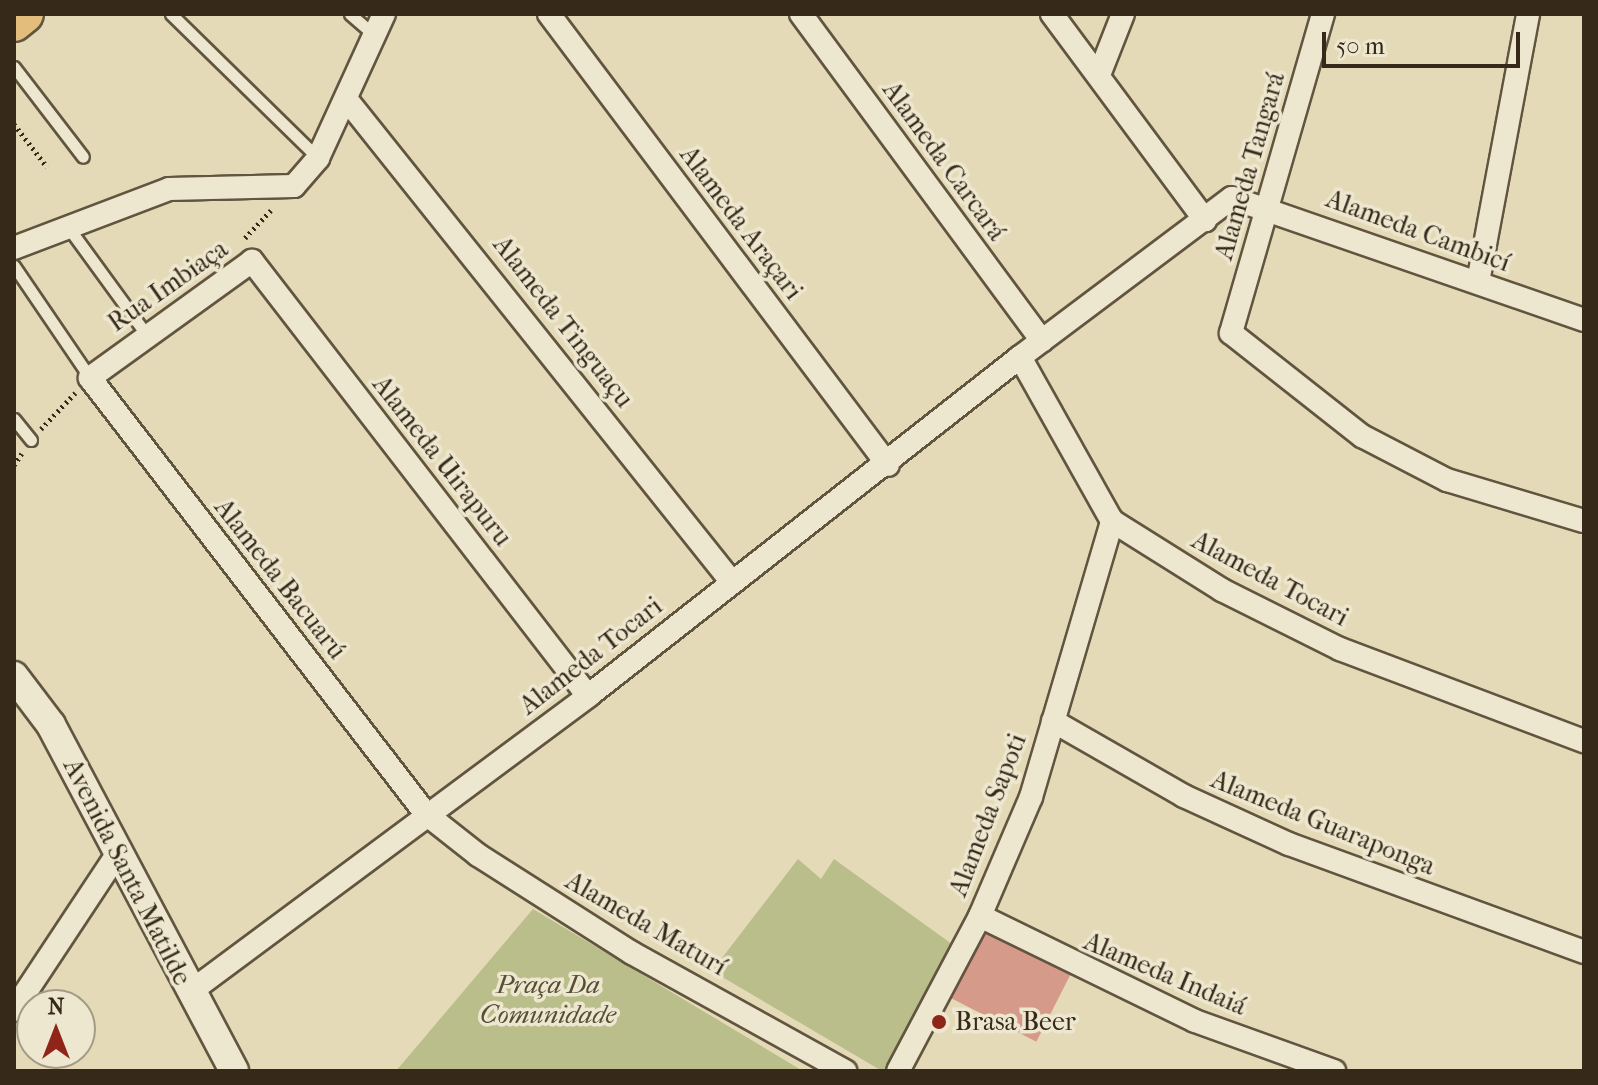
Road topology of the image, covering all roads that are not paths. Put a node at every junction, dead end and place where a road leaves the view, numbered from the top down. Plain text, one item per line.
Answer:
1 (25, 14) edge
2 (171, 14) edge
3 (350, 14) edge
4 (549, 14) edge
5 (801, 14) edge
6 (1052, 14) edge
7 (1123, 14) edge
8 (1323, 14) edge
9 (1528, 14) edge
10 (14, 23) edge
11 (379, 24) edge
12 (14, 67) edge
13 (1099, 75) junction
14 (347, 100) junction
15 (83, 157) dead end
16 (318, 158) junction
17 (1232, 198) joint
18 (1267, 207) junction
19 (1205, 220) junction
20 (68, 227) junction
21 (14, 248) edge
22 (252, 261) joint
23 (14, 266) edge
24 (1478, 282) junction
25 (1584, 320) edge
26 (146, 334) junction
27 (1042, 341) junction
28 (1020, 357) junction
29 (90, 378) junction
30 (14, 419) edge
31 (31, 440) road end
32 (888, 465) junction
33 (1112, 521) junction
34 (1584, 521) edge
35 (731, 581) junction
36 (14, 676) edge
37 (588, 696) junction
38 (1053, 721) junction
39 (1584, 741) edge
40 (426, 814) junction
41 (120, 850) junction
42 (980, 916) junction
43 (1584, 952) edge
44 (190, 992) junction
45 (14, 1010) edge
46 (234, 1071) edge
47 (845, 1071) edge
48 (898, 1071) edge
49 (1334, 1071) edge

1 - 10 main road
2 - 16 lane
3 - 11 lane
4 - 32 street, Alameda Araçari
5 - 27 street, Alameda Carcará
6 - 13 street
7 - 13 street
8 - 18 street, Alameda Tangará
9 - 24 street
11 - 14 street
12 - 15 lane
13 - 19 street
14 - 16 street
14 - 35 street, Alameda Tinguaçu
16 - 20 street
17 - 18 street, Alameda Cambicí
17 - 19 street, Alameda Tocari
18 - 24 street, Alameda Cambicí
18 - 34 street, Alameda Tangará
19 - 27 street, Alameda Tocari
20 - 21 street
20 - 26 lane
22 - 26 street, Rua Imbiaça
22 - 37 street, Alameda Uirapuru
23 - 29 lane
24 - 25 street, Alameda Cambicí
26 - 29 street, Rua Imbiaça
27 - 28 street, Alameda Tocari
28 - 32 street, Alameda Tocari
28 - 33 street, Alameda Tocari
29 - 40 street, Alameda Bacuarú
30 - 31 lane
32 - 35 street, Alameda Tocari
33 - 38 street, Alameda Sapoti
33 - 39 street, Alameda Tocari
35 - 37 street, Alameda Tocari
36 - 41 street, Avenida Santa Matilde
37 - 40 street, Alameda Tocari
38 - 42 street, Alameda Sapoti
38 - 43 street, Alameda Guaraponga
40 - 44 street, Alameda Tocari
40 - 47 street, Alameda Maturí
41 - 44 street, Avenida Santa Matilde
41 - 45 street
42 - 48 street, Alameda Sapoti
42 - 49 street, Alameda Indaiá
44 - 46 street, Avenida Santa Matilde

